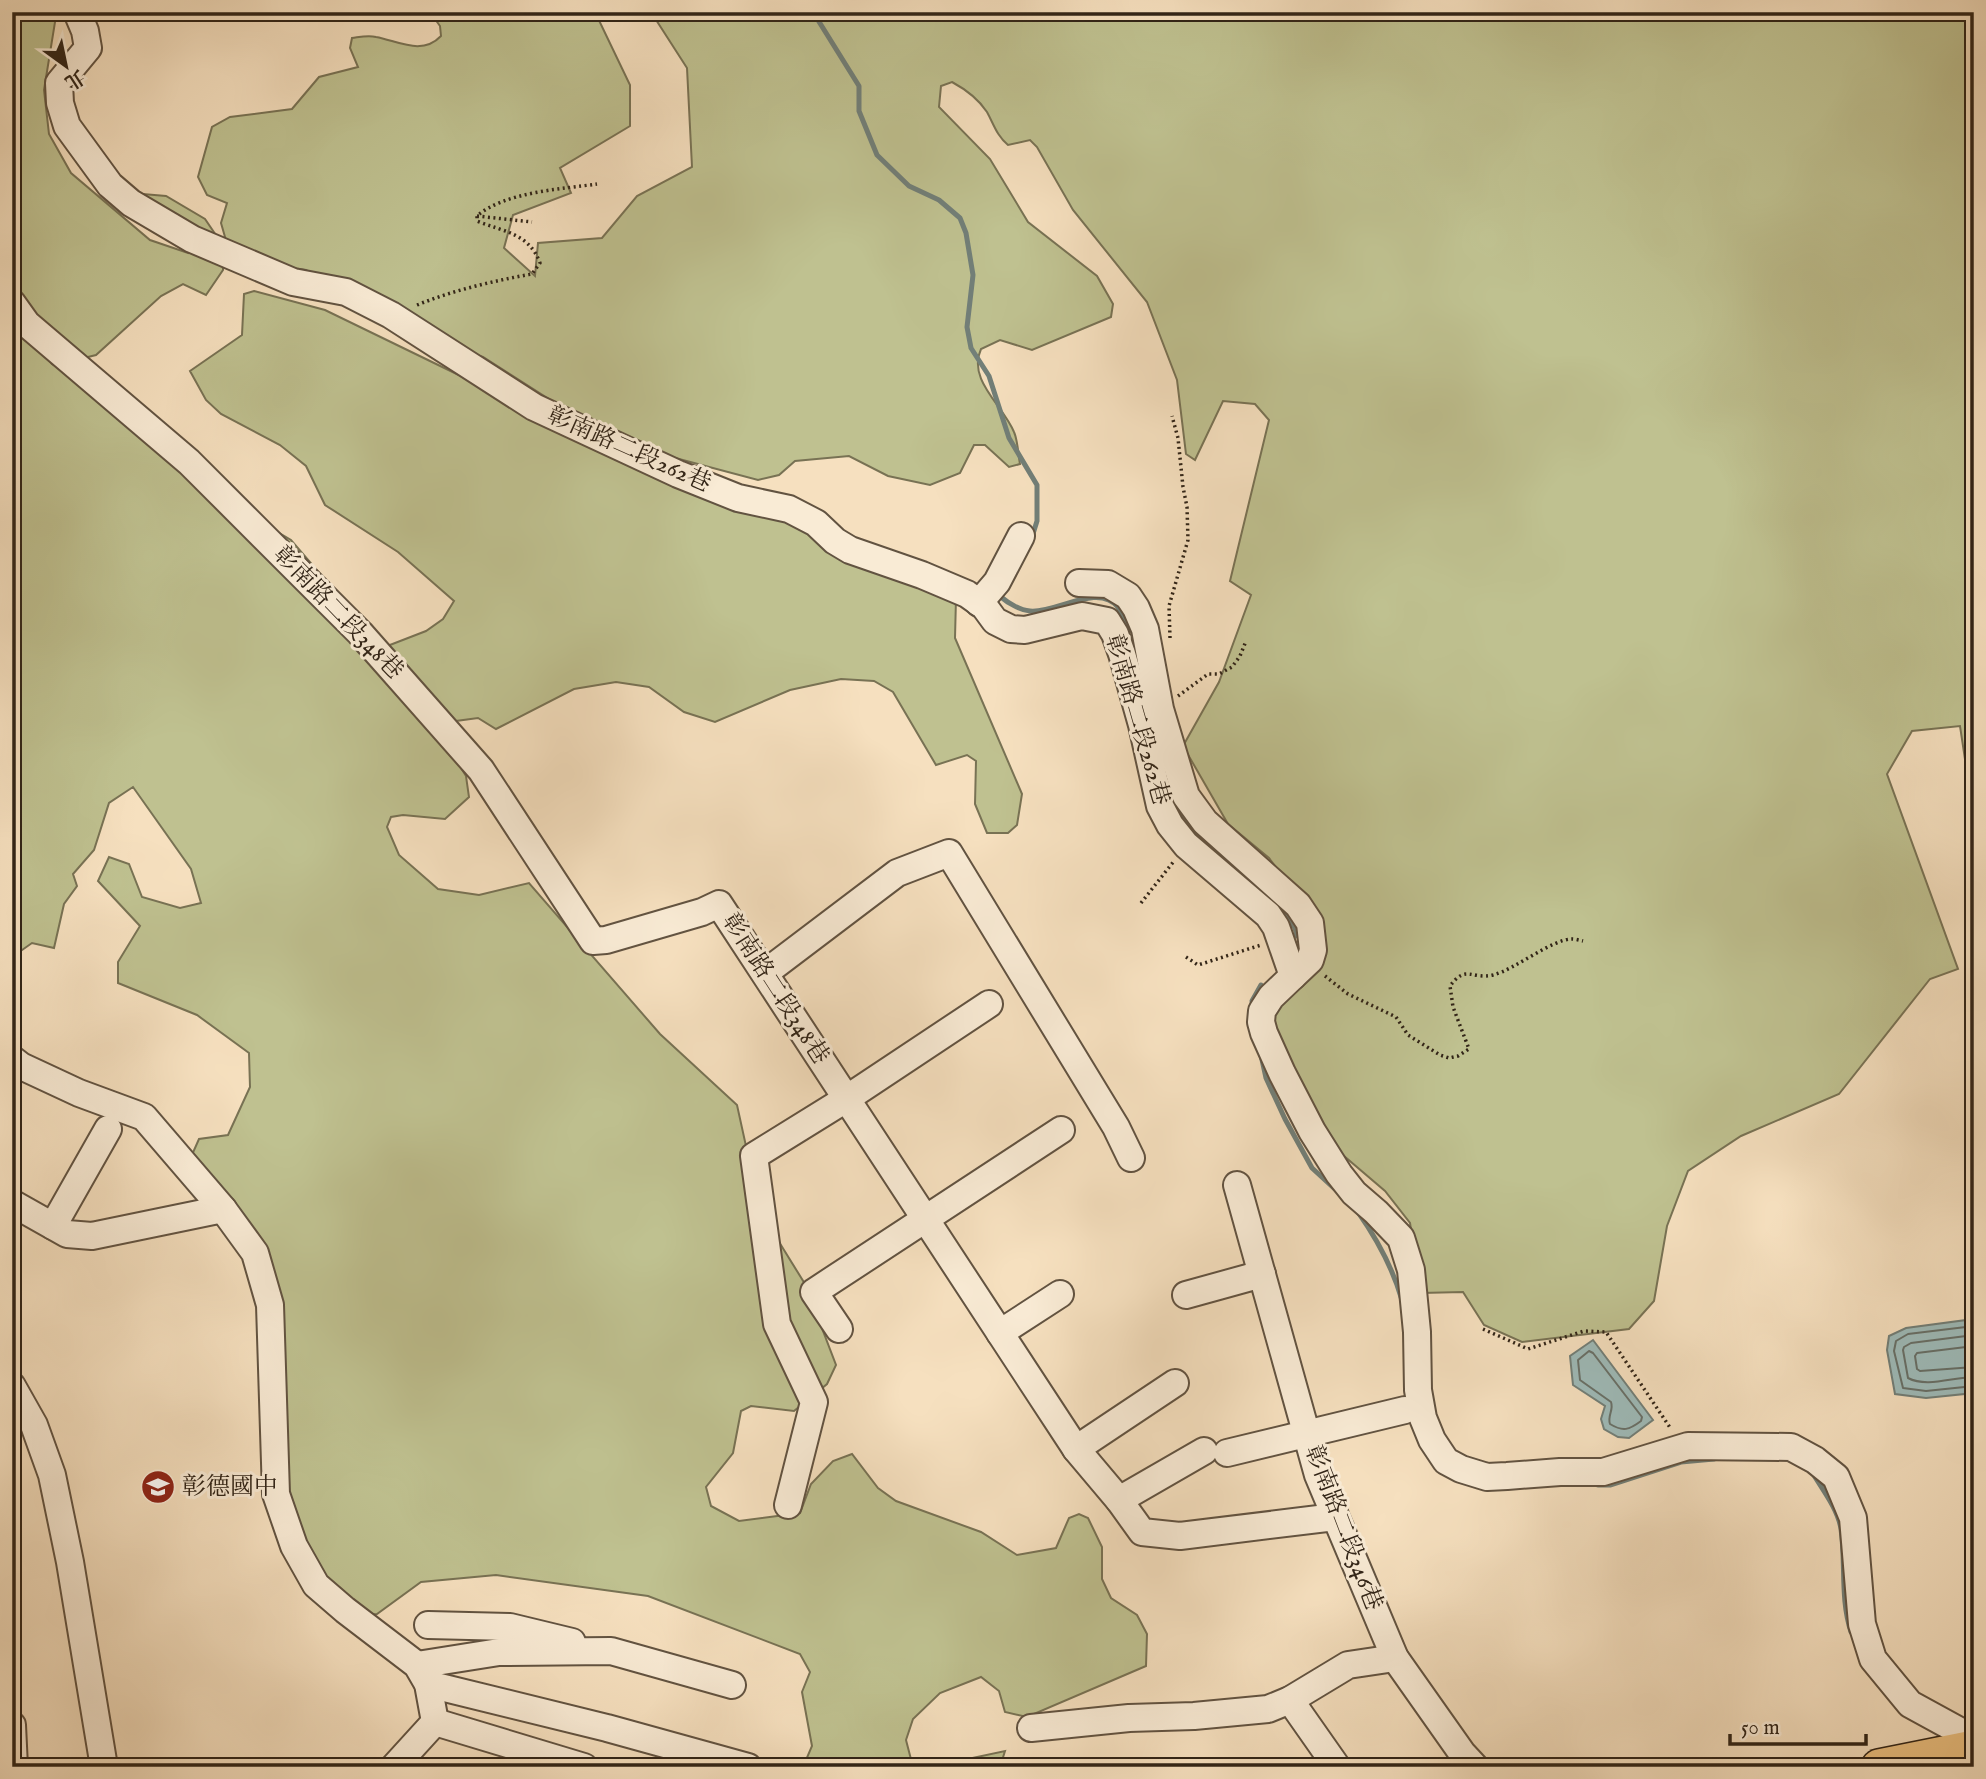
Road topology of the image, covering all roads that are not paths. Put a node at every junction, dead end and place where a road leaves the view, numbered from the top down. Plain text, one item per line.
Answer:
1 (77, 12) edge
2 (12, 303) edge
3 (1021, 536) dead end
4 (1079, 583) dead end
5 (979, 603) junction
6 (1301, 968) junction
7 (765, 973) junction
8 (989, 1003) dead end
9 (12, 1059) edge
10 (846, 1098) junction
11 (108, 1129) dead end
12 (1060, 1130) dead end
13 (1131, 1158) dead end
14 (1237, 1185) dead end
15 (12, 1203) edge
16 (223, 1209) junction
17 (925, 1219) junction
18 (53, 1226) junction
19 (1262, 1274) junction
20 (1060, 1294) dead end
21 (1186, 1295) dead end
22 (839, 1329) dead end
23 (1000, 1333) junction
24 (1175, 1382) dead end
25 (12, 1386) edge
26 (1405, 1410) dead end
27 (1308, 1433) junction
28 (1076, 1448) junction
29 (1119, 1500) junction
30 (788, 1505) dead end
31 (1335, 1517) junction
32 (428, 1625) dead end
33 (611, 1651) junction
34 (1395, 1658) junction
35 (423, 1674) junction
36 (732, 1685) dead end
37 (1290, 1700) junction
38 (435, 1722) junction
39 (12, 1725) edge
40 (1031, 1728) dead end
41 (1974, 1739) edge
42 (1974, 1748) edge
43 (14, 1767) edge
44 (104, 1767) edge
45 (394, 1767) edge
46 (584, 1767) edge
47 (748, 1767) edge
48 (1337, 1767) edge
49 (1475, 1767) edge
50 (1879, 1767) edge

1 - 5 street, 彰南路二段262巷
2 - 7 street, 彰南路二段348巷
3 - 5 street
4 - 6 street
5 - 6 street, 彰南路二段262巷
6 - 41 street
7 - 10 street, 彰南路二段348巷
7 - 13 street
8 - 10 street
9 - 16 street
10 - 17 street, 彰南路二段348巷
10 - 30 street
11 - 18 street
12 - 17 street
14 - 19 street, 彰南路二段346巷
15 - 18 street
16 - 18 street
16 - 35 street
17 - 22 street
17 - 23 street, 彰南路二段348巷
19 - 21 street
19 - 27 street, 彰南路二段346巷
20 - 23 street
23 - 28 street, 彰南路二段348巷
24 - 28 street
25 - 44 street
26 - 27 street
27 - 29 street
27 - 31 street, 彰南路二段346巷
28 - 29 street, 彰南路二段348巷
29 - 31 street, 彰南路二段348巷
31 - 34 street, 彰南路二段346巷
32 - 33 street
33 - 35 street
33 - 36 street
34 - 37 street
34 - 49 street, 彰南路二段346巷
35 - 38 street
35 - 47 street
37 - 40 street
37 - 48 street
38 - 45 street
38 - 46 street
39 - 43 street
42 - 50 main road

